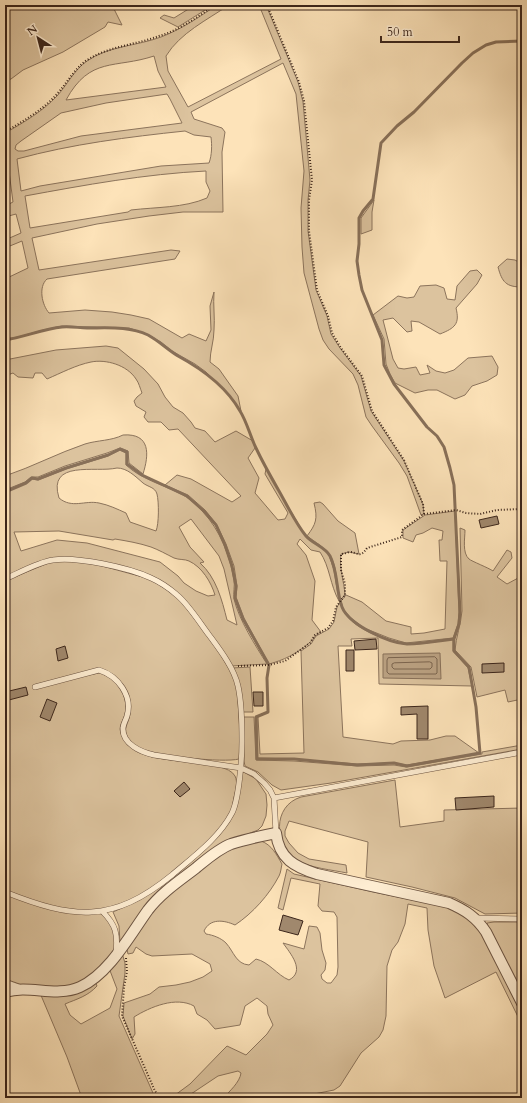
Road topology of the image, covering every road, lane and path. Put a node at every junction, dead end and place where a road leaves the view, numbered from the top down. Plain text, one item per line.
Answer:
1 (215, 5) edge
2 (267, 5) edge
3 (5, 132) edge
4 (522, 508) edge
5 (424, 514) junction
6 (5, 579) edge
7 (230, 667) junction
8 (35, 687) dead end
9 (522, 752) edge
10 (241, 768) junction
11 (274, 798) junction
12 (276, 833) junction
13 (5, 892) edge
14 (102, 911) junction
15 (475, 918) junction
16 (522, 919) edge
17 (124, 944) junction
18 (116, 954) junction
19 (5, 982) edge
20 (24, 988) junction
21 (5, 992) edge
22 (522, 1003) edge
23 (160, 1098) edge

1 - 3 path
2 - 5 path
4 - 5 path
5 - 7 path
6 - 7 lane
7 - 10 lane
8 - 10 lane
9 - 11 lane
10 - 11 lane
10 - 14 lane
11 - 12 lane
12 - 15 street
12 - 17 street
13 - 14 lane
14 - 18 lane
15 - 16 lane
15 - 22 street
17 - 18 street
17 - 23 path
18 - 20 street
19 - 20 lane
20 - 21 street

